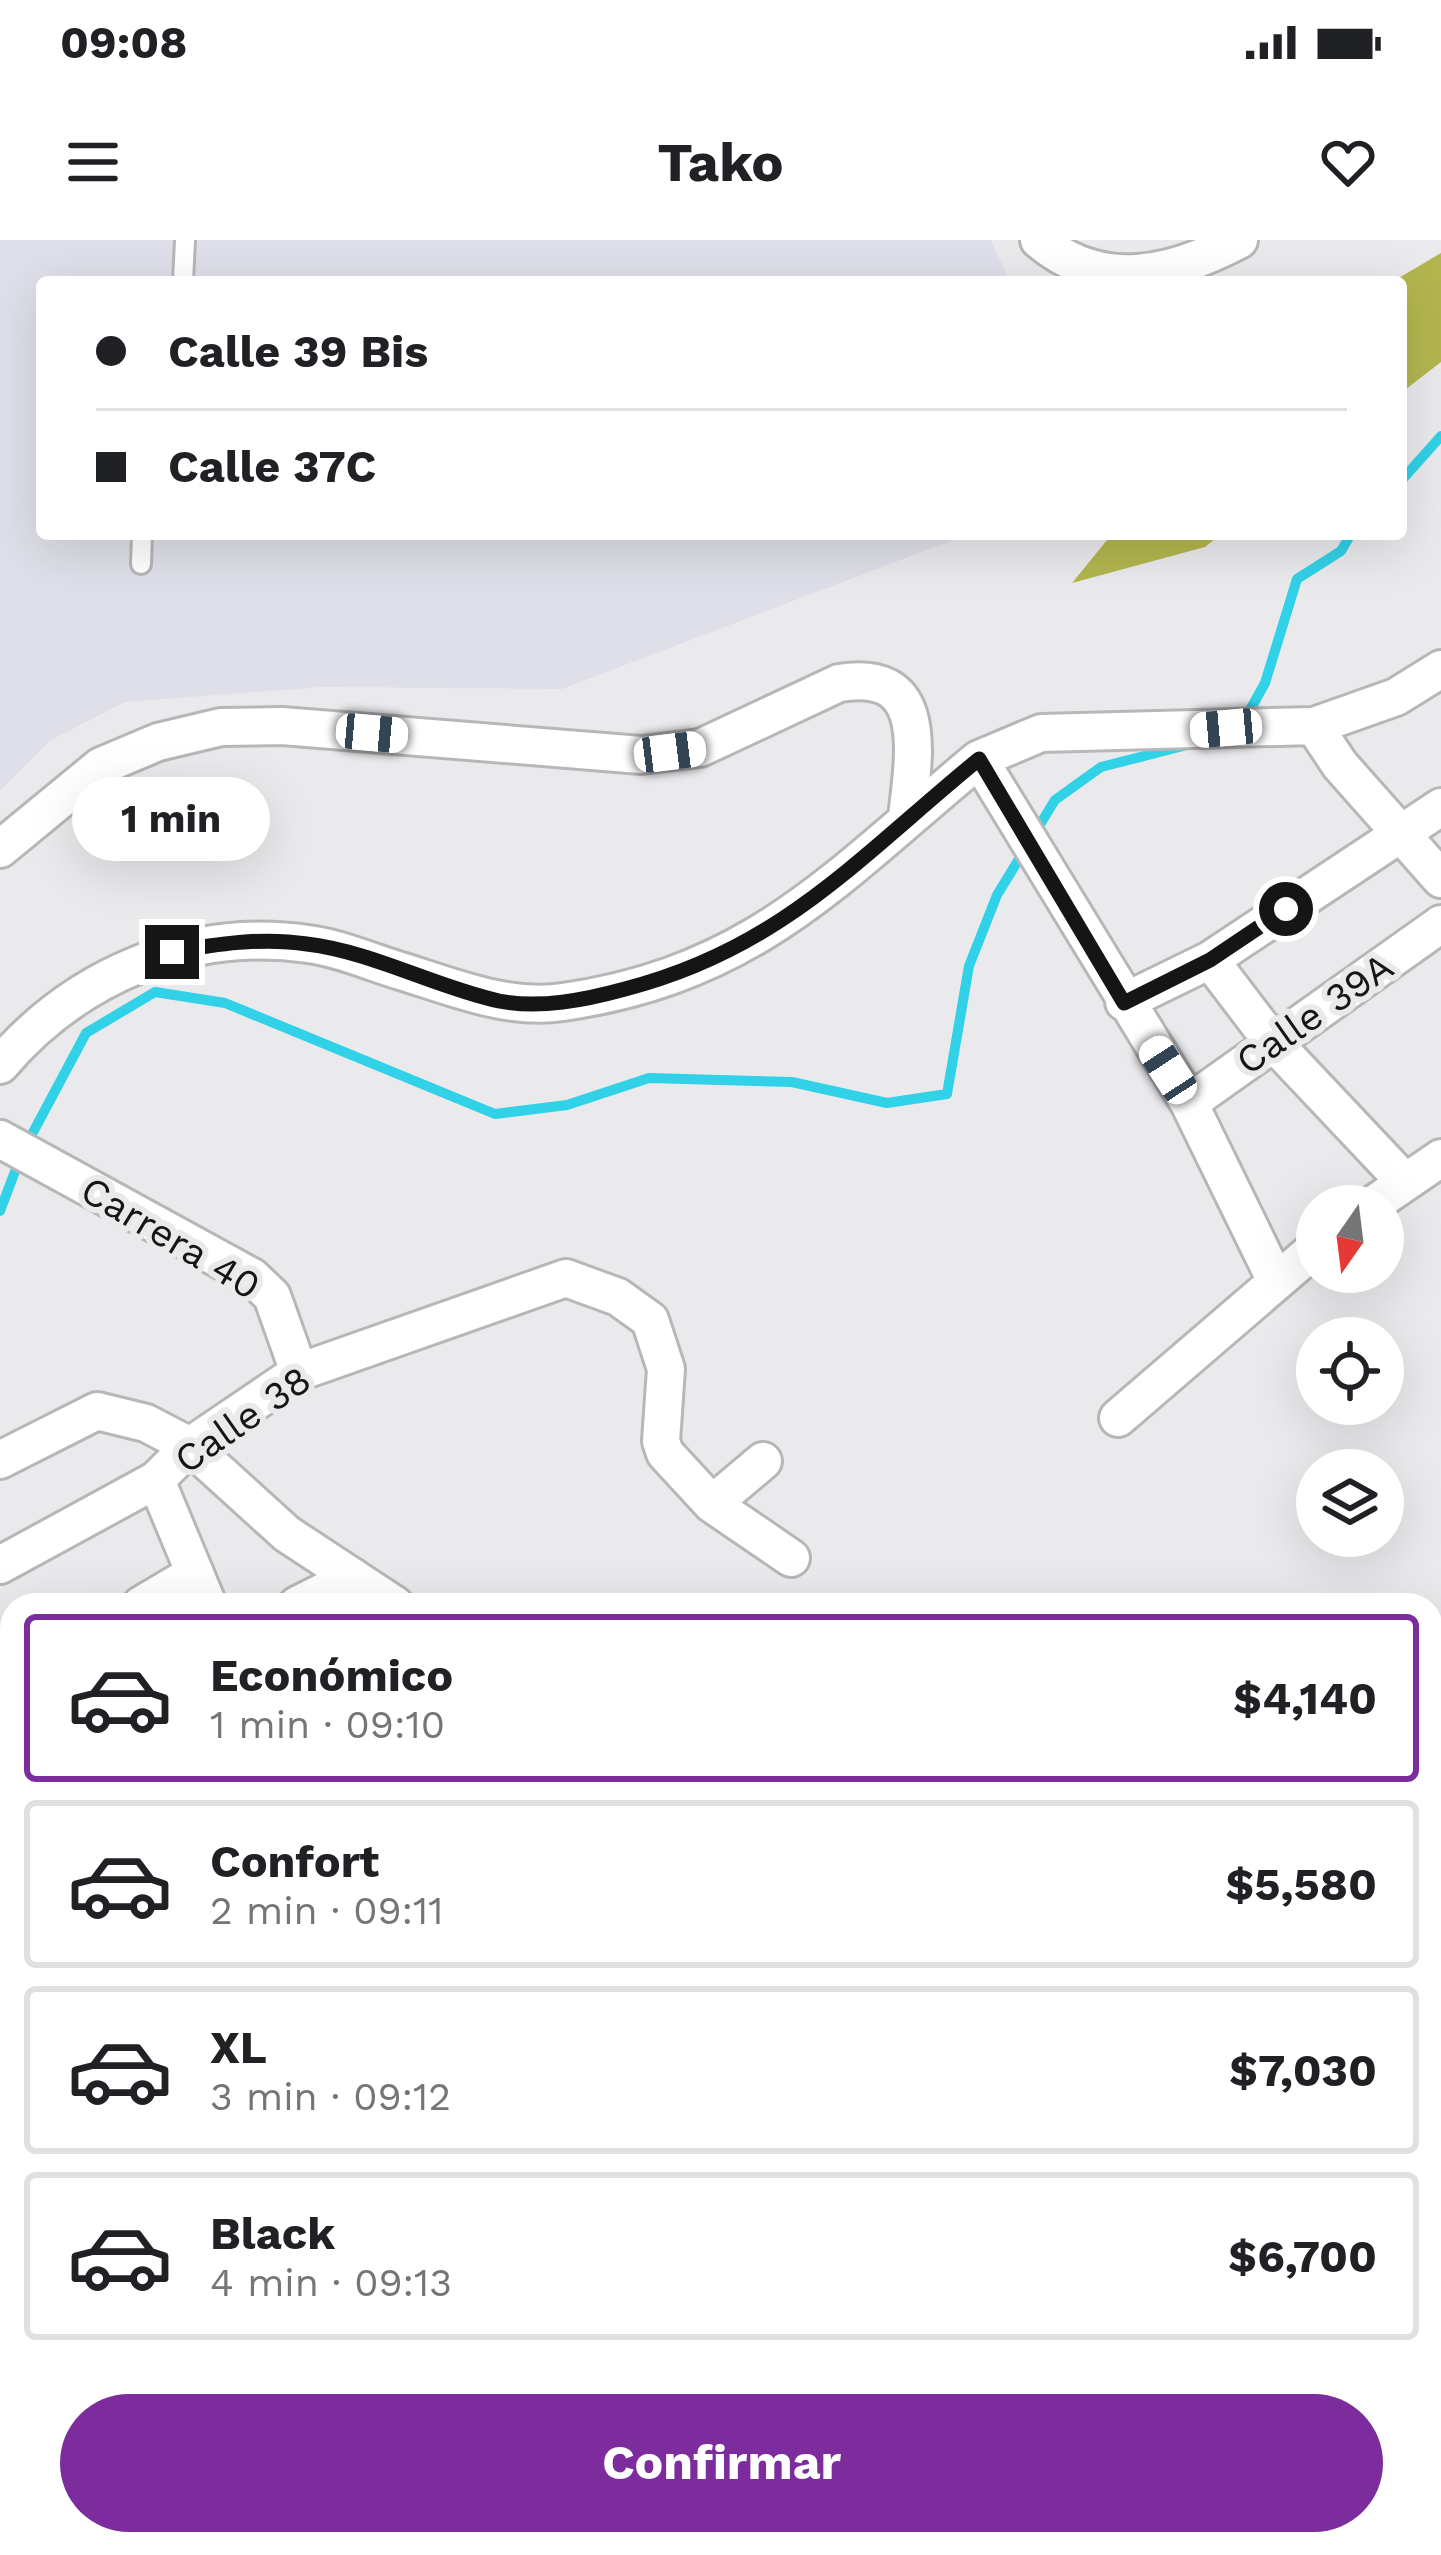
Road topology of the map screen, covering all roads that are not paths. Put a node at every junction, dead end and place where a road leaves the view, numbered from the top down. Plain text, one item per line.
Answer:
1 (185, 240) edge
2 (1039, 240) edge
3 (1239, 240) edge
4 (183, 276) edge
5 (142, 540) edge
6 (141, 564) dead end
7 (1441, 669) edge
8 (1314, 726) junction
9 (979, 759) junction
10 (1441, 807) edge
11 (907, 818) junction
12 (1400, 832) junction
13 (0, 848) edge
14 (1441, 880) edge
15 (1441, 924) edge
16 (1210, 960) junction
17 (1124, 1003) junction
18 (1271, 1040) junction
19 (0, 1065) edge
20 (1189, 1103) junction
21 (4, 1141) edge
22 (1441, 1159) edge
23 (1404, 1181) junction
24 (1399, 1185) edge
25 (1296, 1264) edge
26 (1275, 1280) junction
27 (299, 1372) junction
28 (1118, 1418) dead end
29 (190, 1446) junction
30 (0, 1460) edge
31 (764, 1461) dead end
32 (156, 1480) junction
33 (712, 1504) junction
34 (790, 1558) dead end
35 (0, 1564) edge
36 (353, 1577) junction
37 (202, 1589) edge
38 (321, 1593) edge
39 (377, 1593) edge

1 - 4 lane
2 - 3 street
5 - 6 lane
7 - 8 street
8 - 9 street
8 - 12 street
9 - 11 street
9 - 17 street
10 - 12 street
11 - 13 street
11 - 19 street
12 - 14 street
12 - 16 street
15 - 18 street, Calle 39A
16 - 17 street
16 - 18 street
17 - 20 street
18 - 20 street, Calle 39A
18 - 23 street
20 - 26 street
21 - 27 street, Carrera 40
22 - 23 street
23 - 24 street
25 - 26 street
26 - 28 street
27 - 29 street, Calle 38
27 - 33 street, Calle 38
29 - 30 street
29 - 32 street, Calle 38
29 - 36 street
31 - 33 street
32 - 35 street, Calle 38
32 - 37 street
33 - 34 street
36 - 38 street
36 - 39 street

